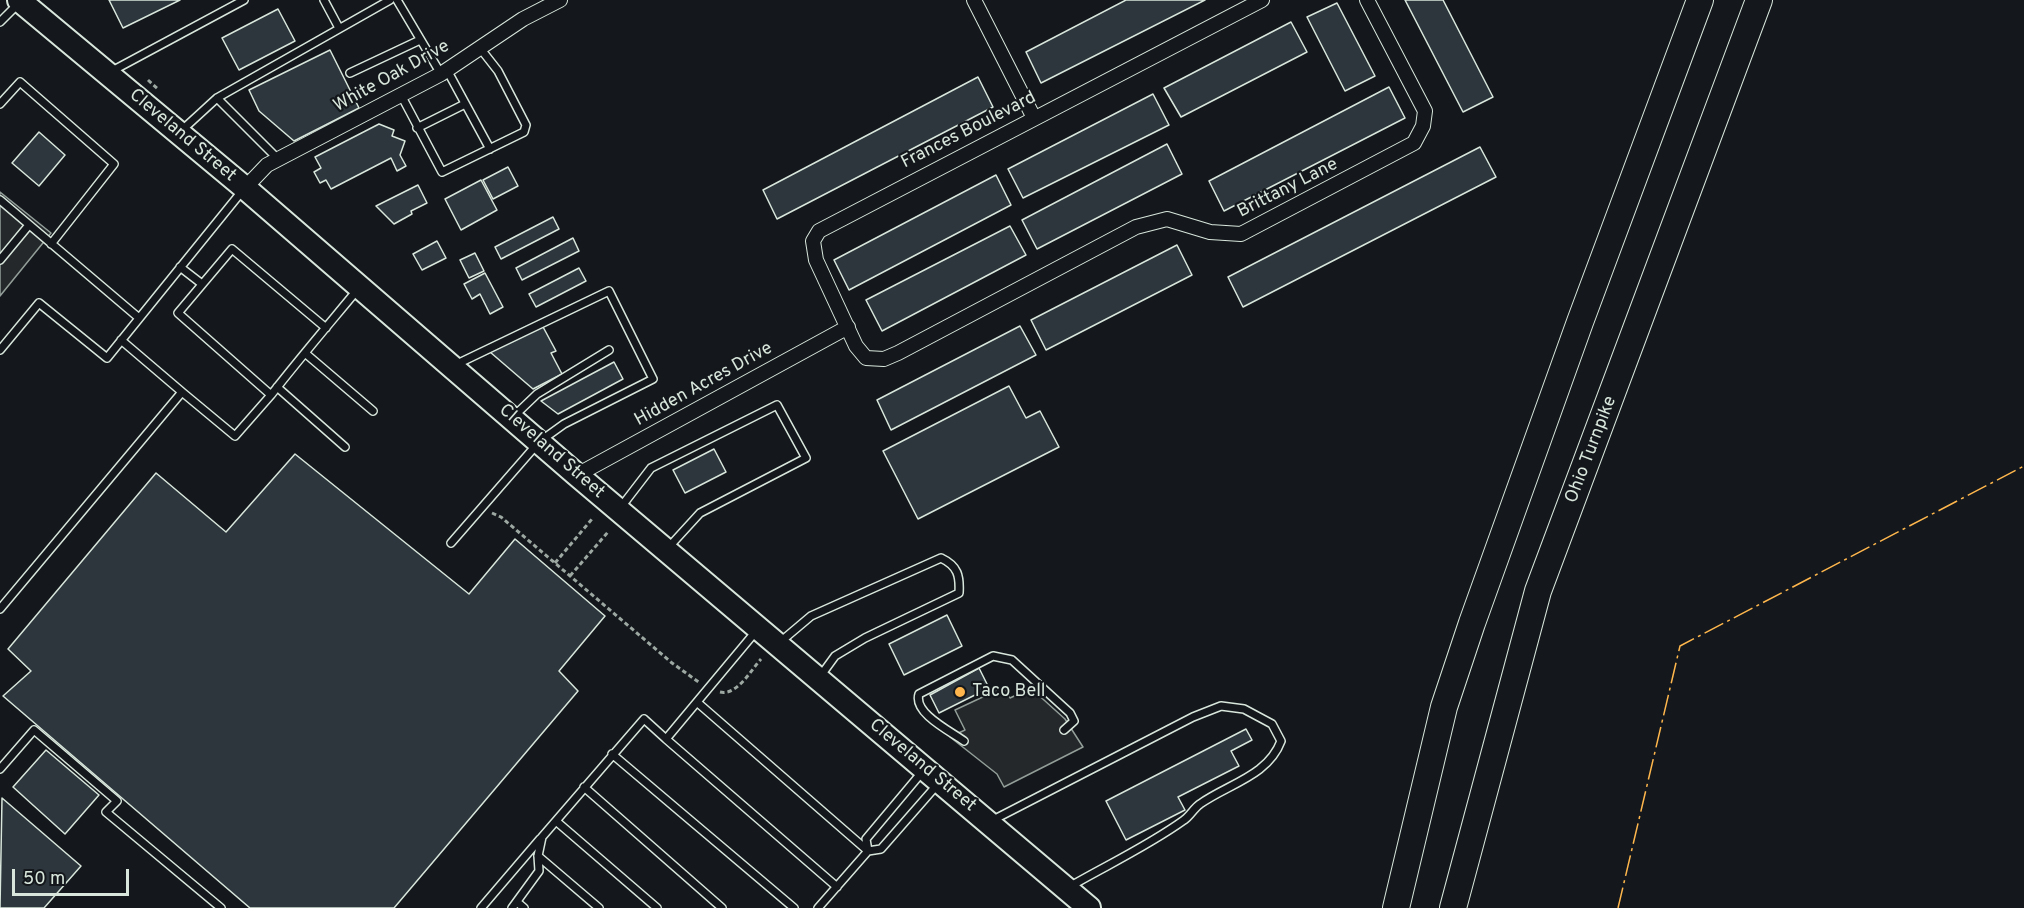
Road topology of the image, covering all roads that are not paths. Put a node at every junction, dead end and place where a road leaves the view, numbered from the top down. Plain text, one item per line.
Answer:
1 (21, 0) edge
2 (244, 0) edge
3 (324, 0) edge
4 (390, 0) edge
5 (397, 0) edge
6 (560, 0) edge
7 (974, 0) edge
8 (1262, 0) edge
9 (1367, 0) edge
10 (1700, 0) edge
11 (1759, 0) edge
12 (0, 22) edge
13 (339, 28) junction
14 (420, 40) junction
15 (480, 48) junction
16 (444, 72) junction
17 (107, 73) junction
18 (350, 73) dead end
19 (401, 94) junction
20 (217, 98) junction
21 (0, 104) edge
22 (465, 104) junction
23 (1034, 118) junction
24 (417, 128) junction
25 (178, 133) junction
26 (490, 150) junction
27 (278, 159) junction
28 (245, 188) junction
29 (0, 201) edge
30 (28, 225) junction
31 (51, 244) junction
32 (0, 260) edge
33 (180, 267) junction
34 (202, 284) junction
35 (359, 287) junction
36 (139, 318) junction
37 (848, 327) junction
38 (326, 328) junction
39 (121, 340) junction
40 (0, 350) edge
41 (609, 350) dead end
42 (305, 353) junction
43 (866, 358) joint
44 (451, 366) junction
45 (277, 387) junction
46 (182, 392) junction
47 (271, 395) junction
48 (373, 411) dead end
49 (511, 418) junction
50 (538, 442) junction
51 (345, 447) dead end
52 (577, 475) junction
53 (618, 510) junction
54 (451, 543) dead end
55 (666, 550) junction
56 (0, 609) edge
57 (758, 628) junction
58 (769, 652) junction
59 (818, 679) junction
60 (698, 703) junction
61 (1064, 730) dead end
62 (666, 739) junction
63 (964, 741) dead end
64 (612, 754) junction
65 (0, 769) edge
66 (932, 776) junction
67 (584, 787) junction
68 (555, 821) junction
69 (988, 823) junction
70 (542, 837) junction
71 (868, 851) junction
72 (538, 856) junction
73 (837, 886) junction
74 (1066, 889) junction
75 (514, 905) edge
76 (1086, 906) edge
77 (221, 908) edge
78 (481, 908) edge
79 (524, 908) edge
80 (599, 908) edge
81 (657, 908) edge
82 (722, 908) edge
83 (794, 908) edge
84 (818, 908) edge
85 (1396, 908) edge
86 (1453, 908) edge

1 - 12 lane
1 - 17 main road, Cleveland Street
2 - 17 lane
3 - 13 lane
4 - 13 lane
5 - 14 lane
6 - 15 street, White Oak Drive
7 - 23 street
8 - 23 street, Frances Boulevard
9 - 43 street, Brittany Lane
10 - 85 highway
11 - 86 highway, Ohio Turnpike
13 - 20 lane
14 - 16 lane
14 - 18 lane
15 - 16 street, White Oak Drive
15 - 26 lane
16 - 19 street, White Oak Drive
16 - 22 lane
17 - 25 main road, Cleveland Street
19 - 24 lane
19 - 27 street, White Oak Drive
20 - 25 lane
20 - 27 lane
21 - 31 lane
22 - 24 lane
22 - 26 lane
23 - 37 street, Frances Boulevard
24 - 26 lane
25 - 28 main road, Cleveland Street
27 - 28 street, White Oak Drive
28 - 33 lane
28 - 35 main road, Cleveland Street
29 - 30 lane
30 - 31 lane
30 - 32 lane
31 - 36 lane
33 - 34 lane
33 - 36 lane
34 - 38 lane
34 - 47 lane
35 - 38 lane
35 - 44 main road, Cleveland Street
36 - 39 lane
37 - 43 street, Frances Boulevard
37 - 52 street, Hidden Acres Drive
38 - 42 lane
39 - 40 lane
39 - 46 lane
41 - 49 lane
42 - 45 lane
42 - 48 lane
44 - 49 main road, Cleveland Street
44 - 50 lane
45 - 47 lane
45 - 51 lane
46 - 47 lane
46 - 56 lane
49 - 50 main road, Cleveland Street
50 - 52 main road, Cleveland Street
50 - 54 lane
52 - 53 main road, Cleveland Street
53 - 55 main road, Cleveland Street
53 - 55 lane
55 - 57 main road, Cleveland Street
57 - 58 main road, Cleveland Street
57 - 60 lane
58 - 59 main road, Cleveland Street
58 - 59 lane
59 - 66 main road, Cleveland Street
60 - 62 lane
60 - 71 lane
61 - 63 lane
62 - 64 lane
62 - 73 lane
64 - 67 lane
64 - 83 lane
65 - 77 lane
66 - 69 main road, Cleveland Street
66 - 71 lane
66 - 71 lane
67 - 68 lane
67 - 82 lane
68 - 70 lane
68 - 81 lane
69 - 74 main road, Cleveland Street
69 - 74 lane
70 - 72 lane
70 - 78 lane
71 - 73 lane
72 - 75 lane
72 - 80 lane
73 - 84 lane
74 - 76 main road, Cleveland Street
75 - 79 lane

